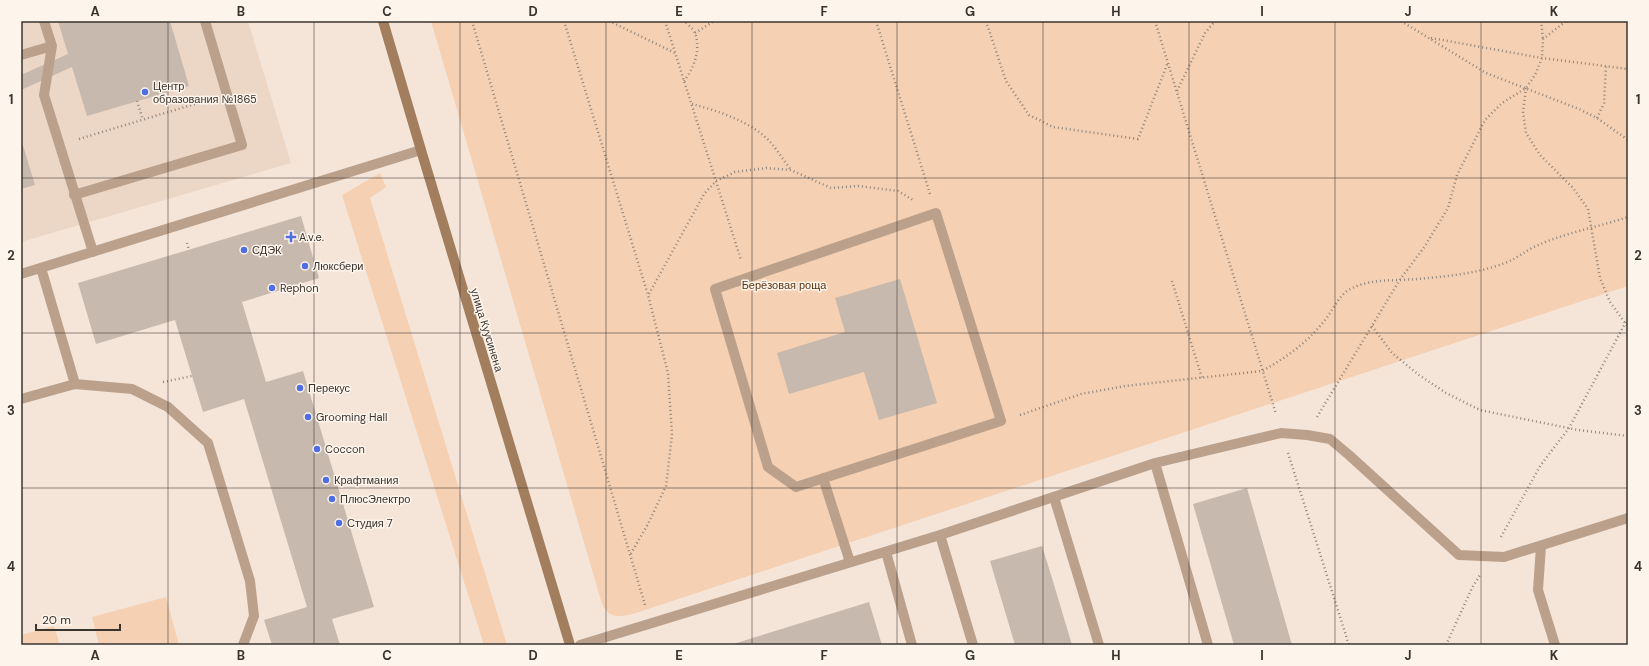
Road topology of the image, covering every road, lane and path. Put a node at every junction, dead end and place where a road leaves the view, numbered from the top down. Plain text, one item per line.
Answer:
1 (44, 21) edge
2 (205, 21) edge
3 (383, 21) edge
4 (472, 21) edge
5 (564, 21) edge
6 (609, 21) edge
7 (665, 21) edge
8 (684, 21) edge
9 (714, 21) edge
10 (876, 21) edge
11 (986, 21) edge
12 (1155, 21) edge
13 (1215, 21) edge
14 (1401, 21) edge
15 (1541, 21) edge
16 (1566, 21) edge
17 (695, 32) junction
18 (1428, 37) junction
19 (1543, 40) junction
20 (52, 46) junction
21 (675, 54) junction
22 (21, 55) edge
23 (1542, 58) junction
24 (1168, 62) junction
25 (1606, 66) junction
26 (1628, 69) edge
27 (684, 81) junction
28 (1526, 88) junction
29 (1177, 91) junction
30 (227, 95) junction
31 (137, 101) dead end
32 (692, 104) junction
33 (1598, 118) junction
34 (143, 120) junction
35 (1628, 140) edge
36 (59, 145) junction
37 (421, 150) junction
38 (791, 170) junction
39 (716, 181) junction
40 (74, 195) junction
41 (932, 200) junction
42 (936, 213) junction
43 (1628, 217) edge
44 (1592, 228) junction
45 (93, 252) junction
46 (41, 268) junction
47 (21, 274) edge
48 (747, 277) junction
49 (1172, 281) dead end
50 (1399, 281) junction
51 (648, 295) junction
52 (1628, 318) edge
53 (1624, 324) junction
54 (1372, 326) junction
55 (1628, 327) edge
56 (1262, 371) junction
57 (1202, 378) junction
58 (76, 384) junction
59 (21, 399) edge
60 (1001, 421) junction
61 (1569, 428) junction
62 (1281, 433) junction
63 (1307, 435) junction
64 (1628, 436) edge
65 (1155, 463) junction
66 (823, 478) junction
67 (1054, 497) junction
68 (1628, 518) edge
69 (940, 535) junction
70 (1540, 546) junction
71 (886, 552) junction
72 (630, 555) junction
73 (1490, 556) junction
74 (850, 562) junction
75 (650, 624) junction
76 (243, 645) edge
77 (570, 645) edge
78 (580, 645) edge
79 (912, 645) edge
80 (973, 645) edge
81 (1099, 645) edge
82 (1208, 645) edge
83 (1348, 645) edge
84 (1446, 645) edge
85 (1554, 645) edge

1 - 20 lane
2 - 30 lane
3 - 37 main road, улица Куусинена
4 - 72 path
5 - 51 path
6 - 21 path
7 - 21 path
8 - 17 path
9 - 17 path
10 - 41 path
11 - 24 path
12 - 24 path
13 - 29 path
14 - 18 path
15 - 19 path
16 - 19 path
17 - 27 path
18 - 23 path
18 - 28 path
19 - 23 path
20 - 22 lane
20 - 36 lane
21 - 27 path
23 - 25 path
23 - 28 path
24 - 29 path
25 - 26 path
25 - 33 path
27 - 32 path
28 - 33 path
28 - 44 path
28 - 50 path
29 - 56 path
30 - 34 path
30 - 40 lane
31 - 34 path
32 - 38 path
32 - 39 path
33 - 35 path
34 - 36 path
36 - 40 lane
37 - 45 lane
37 - 77 main road, улица Куусинена
38 - 39 path
38 - 41 path
39 - 48 path
39 - 51 path
40 - 45 lane
41 - 42 path
42 - 48 lane
42 - 60 lane
43 - 44 path
44 - 50 path
44 - 53 path
45 - 46 lane
46 - 47 lane
46 - 58 lane
48 - 66 lane
49 - 57 path
50 - 54 path
50 - 56 path
51 - 72 path
52 - 53 path
53 - 55 path
53 - 61 path
54 - 61 path
54 - 63 path
56 - 57 path
56 - 62 path
57 - 60 path
58 - 59 lane
58 - 76 lane
60 - 66 lane
61 - 64 path
61 - 73 path
62 - 63 lane
62 - 65 lane
62 - 83 path
63 - 73 lane
65 - 67 lane
65 - 82 lane
66 - 74 lane
67 - 69 lane
67 - 81 lane
68 - 70 lane
69 - 71 lane
69 - 80 lane
70 - 73 lane
70 - 85 lane
71 - 74 lane
71 - 79 lane
72 - 75 path
73 - 84 path
74 - 75 lane
75 - 78 lane

